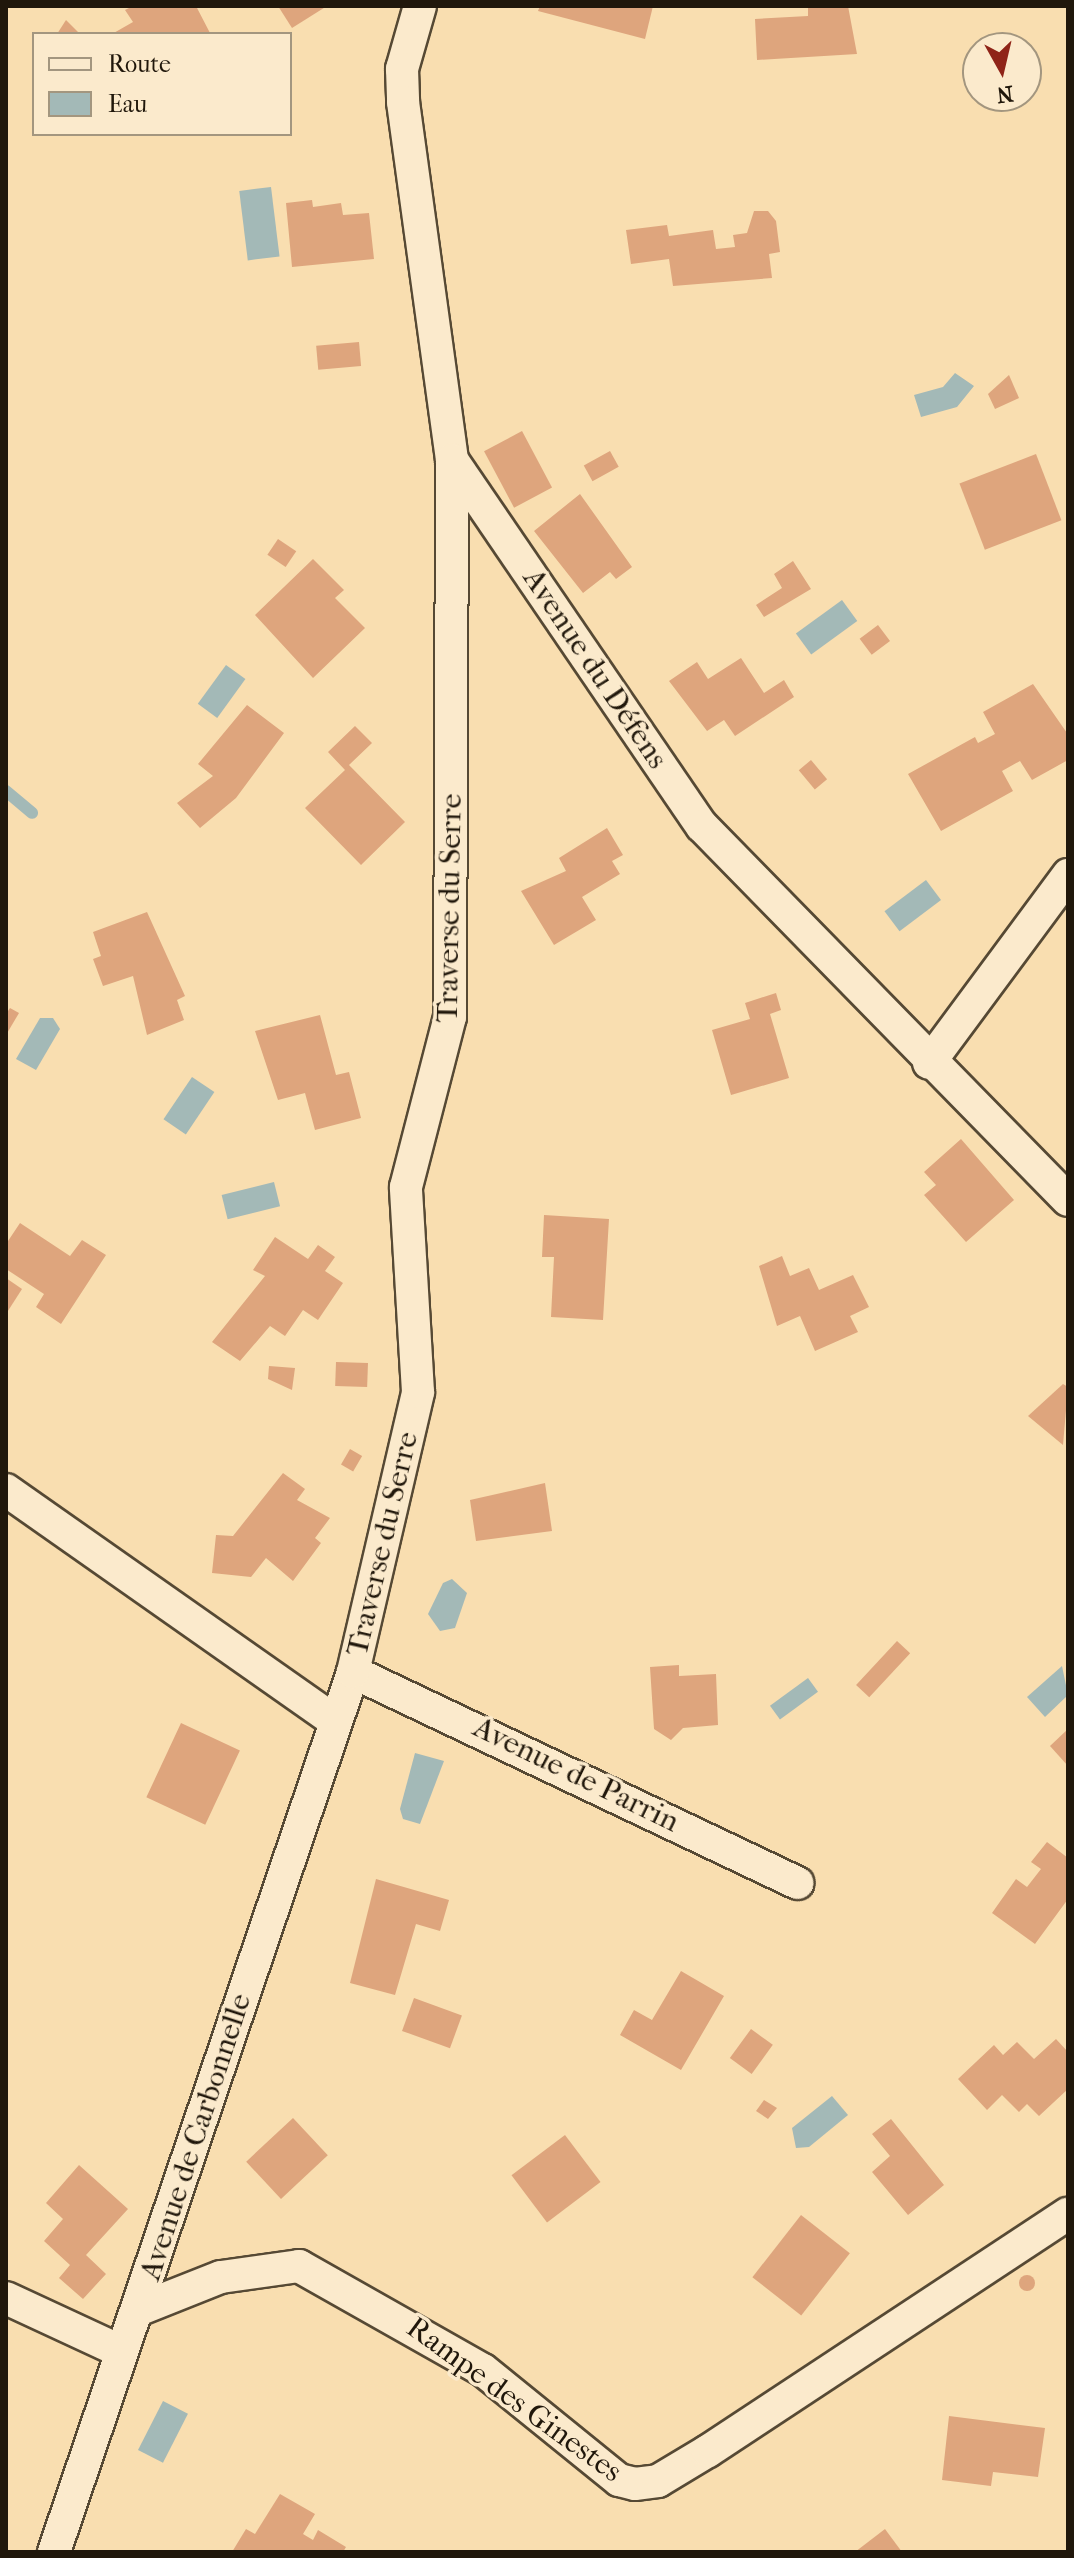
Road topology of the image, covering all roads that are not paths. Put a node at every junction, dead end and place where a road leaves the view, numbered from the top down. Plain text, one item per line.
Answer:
1 (420, 6) edge
2 (452, 460) junction
3 (1068, 875) edge
4 (929, 1063) junction
5 (1068, 1200) edge
6 (6, 1490) edge
7 (353, 1672) junction
8 (333, 1720) junction
9 (797, 1883) dead end
10 (1068, 2214) edge
11 (6, 2298) edge
12 (140, 2309) junction
13 (120, 2351) junction
14 (54, 2552) edge

1 - 2 street, Avenue du Défens
2 - 4 street, Avenue du Défens
2 - 7 street, Traverse du Serre
3 - 4 street
4 - 5 street, Avenue du Défens
6 - 8 street
7 - 8 street, Traverse du Serre
7 - 9 street, Avenue de Parrin
8 - 12 street, Avenue de Carbonnelle
10 - 12 street, Rampe des Ginestes
11 - 13 street
12 - 13 street, Avenue de Carbonnelle
13 - 14 street, Avenue de Carbonnelle

